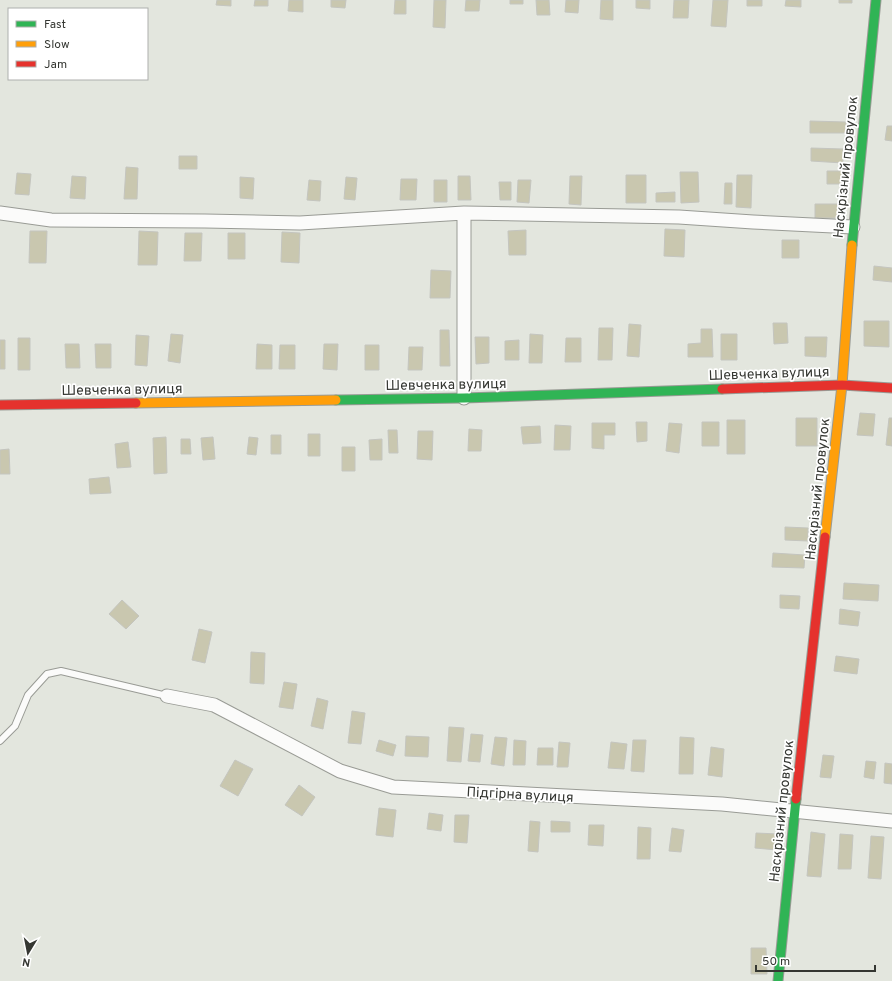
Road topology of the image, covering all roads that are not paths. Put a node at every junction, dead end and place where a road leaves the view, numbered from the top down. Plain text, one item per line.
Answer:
1 (876, 0) edge
2 (0, 213) edge
3 (464, 213) junction
4 (853, 227) junction
5 (842, 385) junction
6 (892, 388) edge
7 (464, 398) junction
8 (0, 405) edge
9 (167, 696) joint
10 (0, 741) edge
11 (795, 811) junction
12 (892, 821) edge
13 (778, 981) edge

1 - 4 street, Наскрізний провулок
2 - 3 street
3 - 4 street
3 - 7 street
4 - 5 street, Наскрізний провулок
5 - 6 street, Шевченка вулиця
5 - 7 street, Шевченка вулиця
5 - 11 street, Наскрізний провулок
7 - 8 street, Шевченка вулиця
9 - 10 lane
9 - 11 street, Підгірна вулиця
11 - 12 street, Підгірна вулиця
11 - 13 street, Наскрізний провулок

